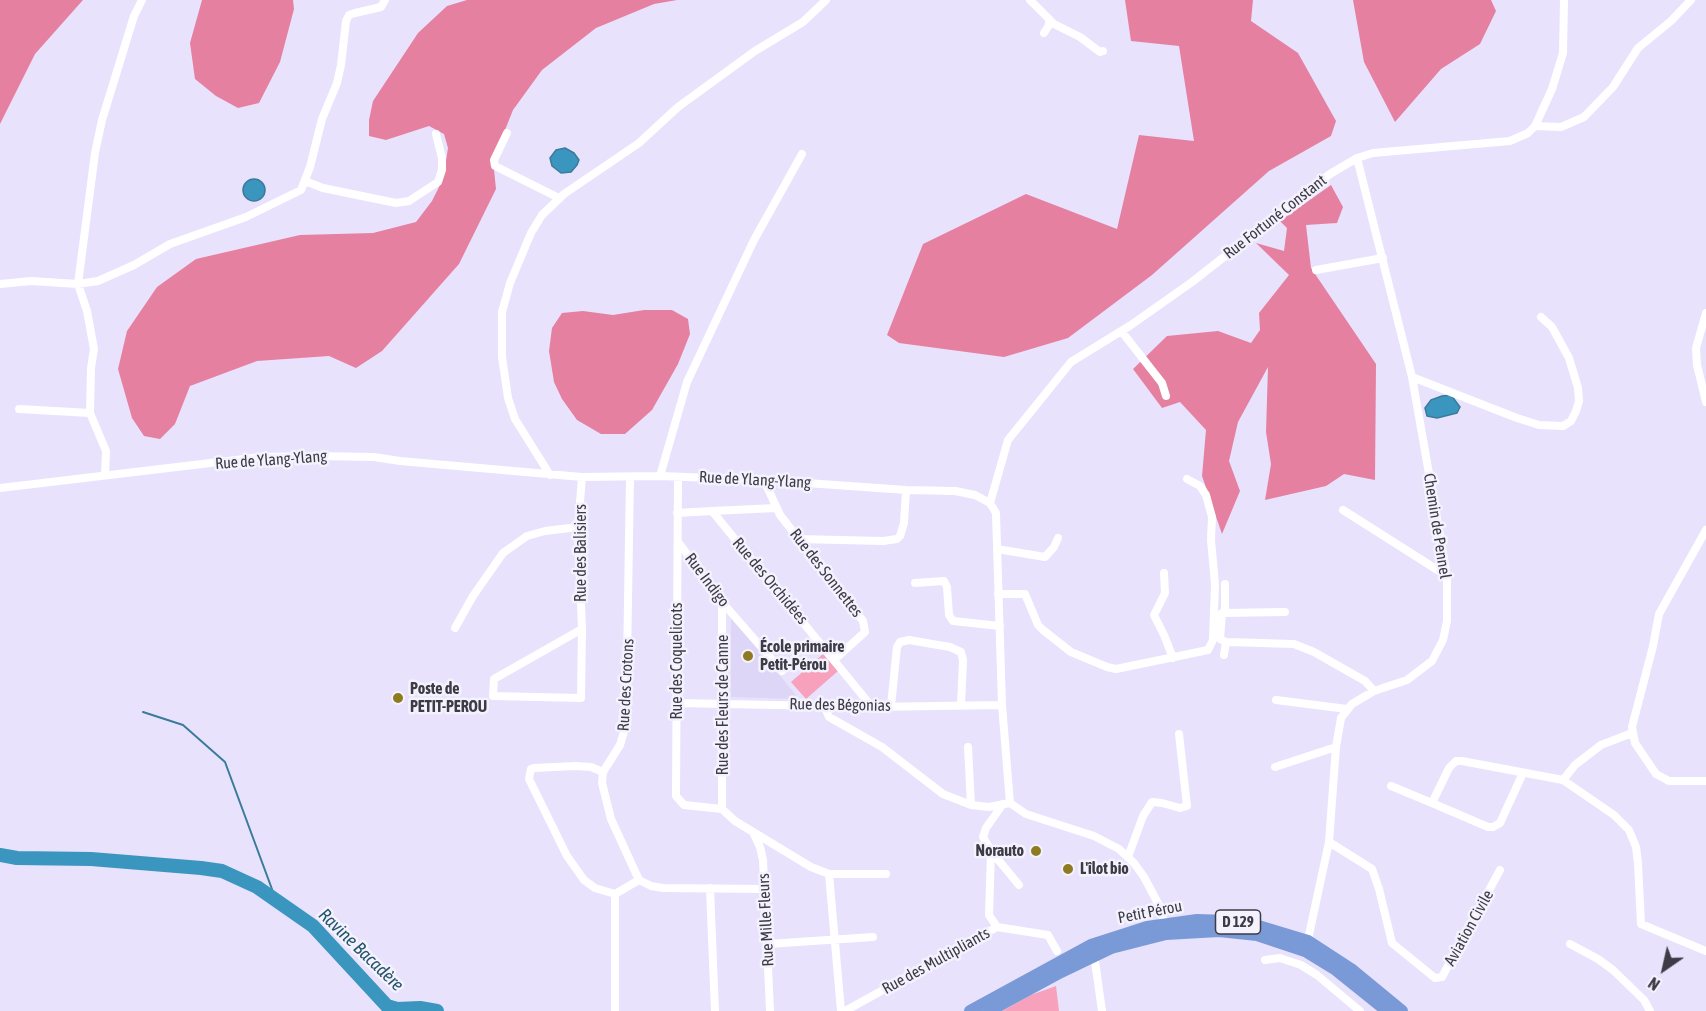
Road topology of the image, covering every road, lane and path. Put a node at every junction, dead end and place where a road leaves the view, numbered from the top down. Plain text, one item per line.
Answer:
1 (142, 0) edge
2 (385, 0) edge
3 (826, 0) edge
4 (1030, 0) edge
5 (1564, 0) edge
6 (1691, 0) edge
7 (1049, 20) junction
8 (1044, 33) dead end
9 (1103, 51) dead end
10 (1535, 126) junction
11 (507, 133) dead end
12 (436, 134) dead end
13 (802, 154) dead end
14 (1357, 158) junction
15 (305, 181) junction
16 (559, 198) junction
17 (1383, 258) junction
18 (1316, 270) dead end
19 (0, 284) edge
20 (78, 284) junction
21 (1706, 313) edge
22 (1541, 316) dead end
23 (1122, 332) junction
24 (1696, 355) junction
25 (1706, 357) edge
26 (1412, 377) junction
27 (1166, 396) dead end
28 (1706, 402) edge
29 (19, 409) dead end
30 (90, 413) junction
31 (550, 475) junction
32 (105, 476) junction
33 (660, 476) junction
34 (582, 477) junction
35 (630, 477) junction
36 (678, 477) junction
37 (1187, 479) dead end
38 (764, 480) junction
39 (0, 488) edge
40 (906, 490) junction
41 (990, 502) junction
42 (776, 508) junction
43 (1343, 510) dead end
44 (712, 511) junction
45 (677, 513) junction
46 (578, 527) junction
47 (1706, 530) edge
48 (1058, 538) dead end
49 (798, 539) junction
50 (679, 542) junction
51 (997, 549) junction
52 (1164, 573) dead end
53 (1447, 576) junction
54 (915, 583) dead end
55 (1225, 584) dead end
56 (998, 594) junction
57 (722, 602) junction
58 (1225, 612) junction
59 (1285, 612) dead end
60 (1000, 626) junction
61 (455, 628) dead end
62 (582, 628) junction
63 (1226, 642) junction
64 (1224, 655) dead end
65 (1173, 658) junction
66 (835, 659) junction
67 (782, 671) dead end
68 (1374, 692) junction
69 (1276, 700) dead end
70 (677, 703) junction
71 (723, 703) junction
72 (824, 705) junction
73 (961, 705) junction
74 (1002, 705) junction
75 (891, 706) junction
76 (872, 707) junction
77 (1347, 709) junction
78 (1632, 733) junction
79 (1179, 734) dead end
80 (968, 747) dead end
81 (1336, 747) junction
82 (1275, 767) dead end
83 (603, 772) junction
84 (1523, 773) junction
85 (1563, 780) junction
86 (1706, 781) edge
87 (1391, 786) dead end
88 (1432, 803) junction
89 (1007, 804) junction
90 (971, 805) junction
91 (722, 809) junction
92 (753, 832) junction
93 (1329, 842) junction
94 (991, 851) junction
95 (1128, 856) junction
96 (1500, 870) dead end
97 (829, 874) junction
98 (886, 874) dead end
99 (639, 880) junction
100 (1019, 885) dead end
101 (710, 888) junction
102 (765, 889) junction
103 (615, 894) junction
104 (997, 927) junction
105 (1165, 929) junction
106 (873, 937) dead end
107 (835, 940) junction
108 (768, 944) junction
109 (1570, 944) dead end
110 (1306, 946) junction
111 (1093, 950) junction
112 (1057, 951) dead end
113 (1706, 951) edge
114 (1265, 960) dead end
115 (615, 1011) edge
116 (715, 1011) edge
117 (770, 1011) edge
118 (843, 1011) edge
119 (970, 1011) edge
120 (989, 1011) edge
121 (1102, 1011) edge
122 (1360, 1011) edge
123 (1387, 1011) edge
124 (1402, 1011) edge
125 (1650, 1011) edge

1 - 20 street
2 - 15 street
3 - 16 street
4 - 7 street
5 - 10 street
6 - 10 street
7 - 8 street
7 - 9 street
10 - 14 street, Rue Fortuné Constant
11 - 16 street
12 - 15 street
13 - 33 street
14 - 17 street, Chemin de Pennel
14 - 23 street, Rue Fortuné Constant
15 - 20 street
16 - 31 street
17 - 18 street
17 - 26 street, Chemin de Pennel
19 - 20 street
20 - 30 street
21 - 24 street
22 - 26 street
23 - 27 street
23 - 41 street, Rue Fortuné Constant
24 - 25 street
24 - 28 street
26 - 53 street, Chemin de Pennel
29 - 30 street
30 - 32 street
31 - 32 street, Rue de Ylang-Ylang
31 - 34 street, Rue de Ylang-Ylang
32 - 39 street, Rue de Ylang-Ylang
33 - 35 street, Rue de Ylang-Ylang
33 - 36 street, Rue de Ylang-Ylang
34 - 35 street, Rue de Ylang-Ylang
34 - 46 street, Rue des Balisiers
35 - 83 street, Rue des Crotons
36 - 38 street, Rue de Ylang-Ylang
36 - 45 street, Rue des Coquelicots
37 - 65 street
38 - 40 street, Rue de Ylang-Ylang
38 - 42 street, Rue des Sonnettes
40 - 41 street, Rue de Ylang-Ylang
40 - 49 street
41 - 51 street
42 - 44 street
42 - 49 street, Rue des Sonnettes
43 - 53 street
44 - 45 street
44 - 66 street, Rue des Orchidées
45 - 50 street, Rue des Coquelicots
46 - 61 street
46 - 62 street, Rue des Balisiers
47 - 78 street
48 - 51 street
49 - 66 street, Rue des Sonnettes
50 - 57 street, Rue Indigo
50 - 70 street, Rue des Coquelicots
51 - 56 street
52 - 65 street
53 - 68 street, Chemin de Pennel
54 - 60 street
55 - 58 street
56 - 60 street
56 - 65 street
57 - 67 street, Rue Indigo
57 - 71 street, Rue des Fleurs de Canne
58 - 59 street
58 - 63 street
60 - 74 street
62 - 62 street, Rue des Balisiers
63 - 64 street
63 - 68 street
66 - 76 street, Rue des Orchidées
68 - 77 street, Chemin de Pennel
69 - 77 street
70 - 71 street, Rue des Bégonias
70 - 91 street, Rue des Coquelicots
71 - 72 street, Rue des Bégonias
71 - 91 street, Rue des Fleurs de Canne
72 - 76 street, Rue des Bégonias
72 - 90 street
73 - 74 street, Rue des Bégonias
73 - 75 street, Rue des Bégonias
73 - 75 street
74 - 89 street
75 - 76 street, Rue des Bégonias
77 - 81 street
78 - 85 street
78 - 86 street
79 - 95 street
80 - 90 street
81 - 82 street
81 - 93 street
83 - 99 street
83 - 103 street
84 - 85 street
84 - 88 street
84 - 88 street
85 - 113 street
87 - 88 street
89 - 90 street
89 - 94 street
89 - 95 street
91 - 92 street
92 - 97 street
92 - 102 street, Rue Mille Fleurs
93 - 96 street, Aviation Civile
93 - 110 street
94 - 100 street
94 - 104 street
95 - 105 street
97 - 98 street
97 - 107 street
99 - 101 street
99 - 103 street
101 - 102 street
101 - 116 street
102 - 108 street, Rue Mille Fleurs
103 - 115 street
104 - 112 street, Rue des Multipliants
104 - 118 street, Rue des Multipliants
105 - 110 highway, Petit Pérou / D 129
105 - 111 highway, Petit Pérou / D 129
106 - 107 street
107 - 108 street
107 - 118 street
108 - 117 street, Rue Mille Fleurs
109 - 125 street
110 - 123 highway, Petit Pérou / D 129
110 - 124 highway, Petit Pérou / D 129
111 - 119 highway, Petit Pérou / D 129
111 - 120 highway, Petit Pérou / D 129
111 - 121 street
114 - 122 street

